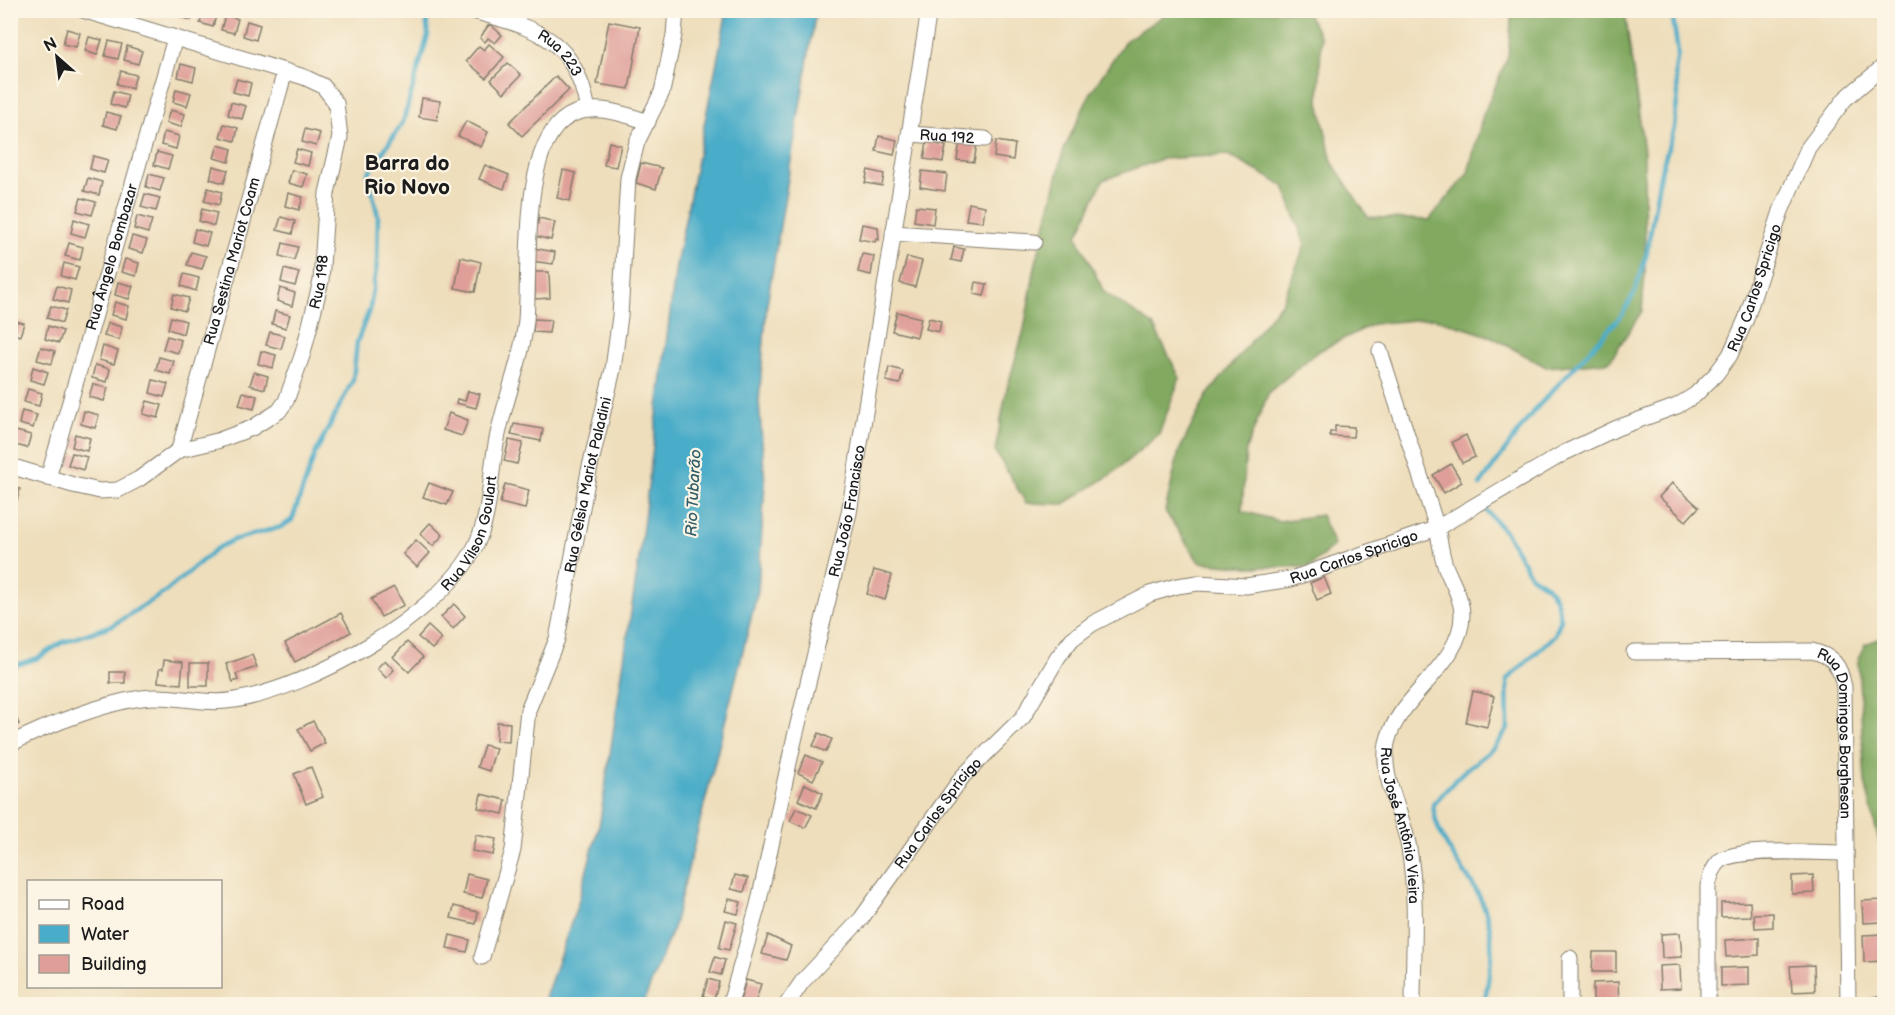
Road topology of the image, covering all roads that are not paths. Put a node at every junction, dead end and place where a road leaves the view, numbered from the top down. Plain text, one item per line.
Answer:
1 (83, 10) edge
2 (470, 10) edge
3 (675, 10) edge
4 (929, 10) edge
5 (121, 16) edge
6 (175, 38) junction
7 (1884, 66) edge
8 (285, 71) junction
9 (588, 110) junction
10 (648, 122) junction
11 (909, 134) junction
12 (985, 139) dead end
13 (893, 233) junction
14 (1034, 242) dead end
15 (1380, 351) dead end
16 (179, 450) junction
17 (10, 466) edge
18 (48, 478) junction
19 (1437, 528) junction
20 (1634, 652) dead end
21 (17, 741) edge
22 (1846, 853) junction
23 (482, 957) dead end
24 (1570, 958) dead end
25 (730, 1005) edge
26 (787, 1005) edge
27 (1413, 1005) edge
28 (1570, 1005) edge
29 (1708, 1005) edge
30 (1848, 1005) edge

1 - 5 street, Rua 198
2 - 9 street, Rua 223
3 - 10 street, Rua Gélsia Mariot Paladini
4 - 11 street, Rua João Francisco
5 - 6 street, Rua 198
6 - 8 street, Rua 198
6 - 18 street, Rua Ângelo Bombazar
7 - 19 street, Rua Carlos Spricigo
8 - 16 street, Rua Sestina Mariot Coam
8 - 16 street, Rua 198
9 - 10 street
9 - 21 street, Rua Vilson Goulart
10 - 23 street, Rua Gélsia Mariot Paladini
11 - 12 street, Rua 192
11 - 13 street, Rua João Francisco
13 - 14 street
13 - 25 street, Rua João Francisco
15 - 19 street, Rua José Antônio Vieira
16 - 18 street
17 - 18 street
19 - 26 street, Rua Carlos Spricigo
19 - 27 street, Rua José Antônio Vieira
20 - 22 street, Rua Domingos Borghesan
22 - 29 street
22 - 30 street, Rua Domingos Borghesan
24 - 28 street

